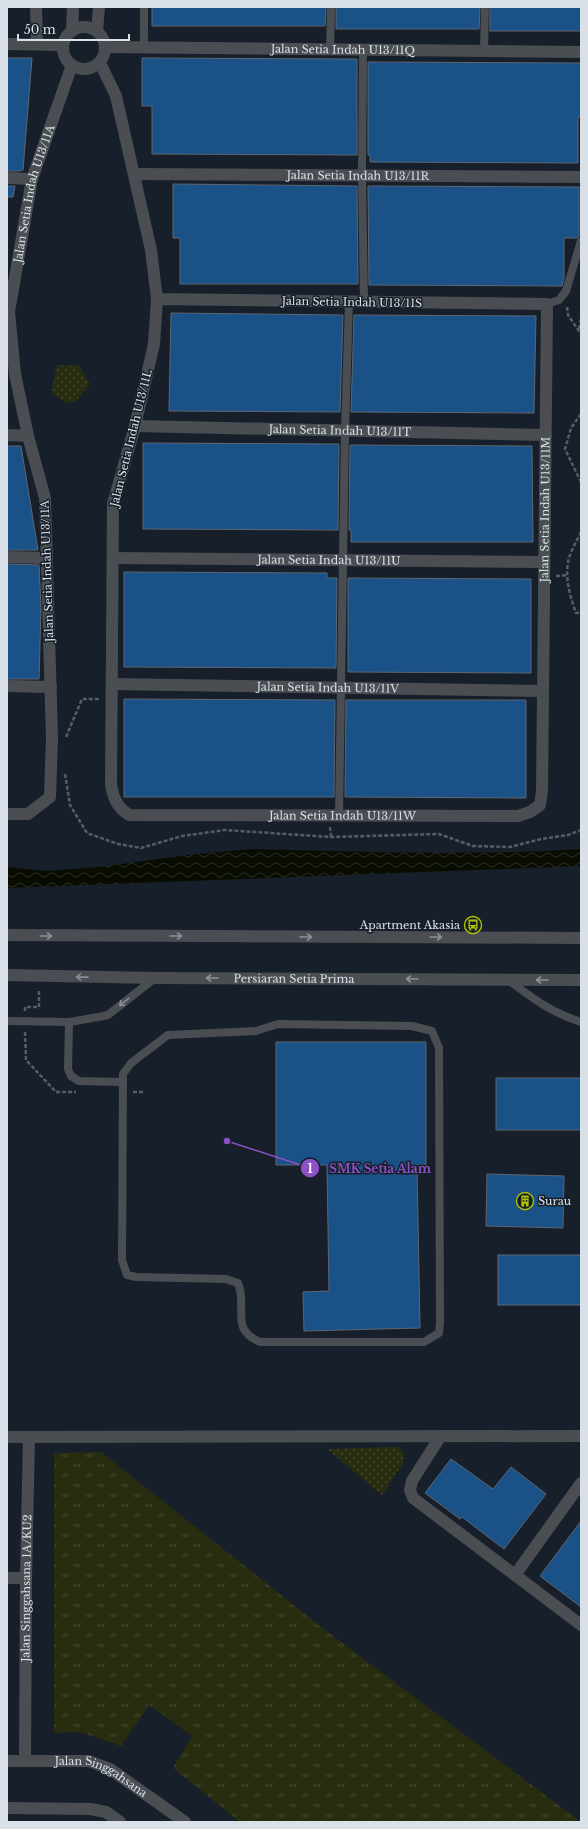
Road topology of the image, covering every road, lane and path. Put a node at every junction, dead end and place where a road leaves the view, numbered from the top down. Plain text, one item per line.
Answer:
1 (36, 7) edge
2 (73, 7) edge
3 (99, 7) edge
4 (144, 7) edge
5 (331, 7) edge
6 (485, 7) edge
7 (72, 30) junction
8 (97, 30) junction
9 (7, 44) edge
10 (37, 44) junction
11 (63, 45) junction
12 (105, 47) junction
13 (144, 48) junction
14 (330, 50) junction
15 (363, 50) junction
16 (484, 51) junction
17 (581, 52) edge
18 (100, 63) junction
19 (72, 65) junction
20 (134, 174) junction
21 (362, 176) junction
22 (581, 177) edge
23 (7, 178) edge
24 (32, 179) junction
25 (581, 241) edge
26 (157, 299) junction
27 (349, 302) junction
28 (364, 302) junction
29 (547, 304) junction
30 (8, 312) edge
31 (568, 315) dead end
32 (581, 318) edge
33 (579, 330) junction
34 (581, 334) edge
35 (581, 414) edge
36 (135, 426) junction
37 (345, 431) junction
38 (7, 435) edge
39 (546, 435) junction
40 (28, 436) junction
41 (581, 482) edge
42 (581, 532) edge
43 (7, 557) edge
44 (47, 558) junction
45 (113, 558) junction
46 (344, 560) junction
47 (544, 562) junction
48 (581, 612) edge
49 (112, 684) junction
50 (7, 686) edge
51 (51, 687) junction
52 (342, 688) junction
53 (543, 691) junction
54 (82, 699) dead end
55 (67, 734) dead end
56 (64, 767) dead end
57 (542, 791) joint
58 (7, 814) edge
59 (129, 815) joint
60 (339, 816) junction
61 (581, 830) edge
62 (7, 936) edge
63 (581, 938) edge
64 (7, 975) edge
65 (155, 978) junction
66 (508, 980) junction
67 (581, 980) edge
68 (7, 1021) edge
69 (69, 1022) junction
70 (581, 1022) edge
71 (123, 1082) junction
72 (440, 1436) junction
73 (581, 1436) edge
74 (7, 1437) edge
75 (29, 1437) junction
76 (581, 1483) edge
77 (515, 1575) junction
78 (7, 1578) edge
79 (26, 1578) junction
80 (581, 1625) edge
81 (7, 1761) edge
82 (25, 1761) junction
83 (7, 1808) edge
84 (120, 1822) edge
85 (185, 1822) edge

1 - 10 street
2 - 7 street
3 - 8 street
4 - 13 lane
5 - 14 lane
6 - 16 lane
7 - 8 street
7 - 11 street
8 - 12 street
9 - 10 street
10 - 11 street
11 - 19 street
12 - 13 street, Jalan Setia Indah U13/11Q
12 - 18 street
13 - 14 street, Jalan Setia Indah U13/11Q
14 - 15 street, Jalan Setia Indah U13/11Q
15 - 16 street, Jalan Setia Indah U13/11Q
15 - 21 lane
16 - 17 street, Jalan Setia Indah U13/11Q
18 - 19 street
18 - 20 street, Jalan Setia Indah U13/11L
19 - 24 street, Jalan Setia Indah U13/11A
20 - 21 street, Jalan Setia Indah U13/11R
20 - 26 street, Jalan Setia Indah U13/11L
21 - 22 street, Jalan Setia Indah U13/11R
21 - 28 lane
23 - 24 street
24 - 30 street, Jalan Setia Indah U13/11A
25 - 29 lane
26 - 27 street, Jalan Setia Indah U13/11S
26 - 36 street, Jalan Setia Indah U13/11L
27 - 28 street, Jalan Setia Indah U13/11S
27 - 37 lane
28 - 29 street, Jalan Setia Indah U13/11S
29 - 39 street, Jalan Setia Indah U13/11M
30 - 40 street, Jalan Setia Indah U13/11A
31 - 33 path
32 - 33 path
33 - 34 path
35 - 41 path
36 - 37 street, Jalan Setia Indah U13/11T
36 - 45 street, Jalan Setia Indah U13/11L
37 - 39 street, Jalan Setia Indah U13/11T
37 - 46 lane
38 - 40 street
39 - 47 street, Jalan Setia Indah U13/11M
40 - 44 street, Jalan Setia Indah U13/11A
42 - 48 path
43 - 44 street
44 - 51 street, Jalan Setia Indah U13/11A
45 - 46 street, Jalan Setia Indah U13/11U
45 - 49 street, Jalan Setia Indah U13/11L
46 - 47 street, Jalan Setia Indah U13/11U
46 - 52 lane
47 - 53 street, Jalan Setia Indah U13/11M
49 - 52 street, Jalan Setia Indah U13/11V
49 - 59 street, Jalan Setia Indah U13/11L
50 - 51 street
51 - 58 street, Jalan Setia Indah U13/11A
52 - 53 street, Jalan Setia Indah U13/11V
52 - 60 lane
53 - 57 street, Jalan Setia Indah U13/11M
54 - 55 path
56 - 61 path
57 - 60 street, Jalan Setia Indah U13/11W
59 - 60 street, Jalan Setia Indah U13/11W
62 -> 63 street
65 -> 64 street, Persiaran Setia Prima
66 -> 65 street, Persiaran Setia Prima
65 -> 69 lane
67 -> 66 street, Persiaran Setia Prima
66 - 70 lane
68 - 69 lane
69 - 71 lane
71 - 71 lane
72 - 73 street
72 - 75 street
72 - 77 street
74 - 75 street
75 - 79 street, Jalan Singgahsana 1A/KU2
76 - 77 street
77 - 80 street
78 - 79 street
79 - 82 street, Jalan Singgahsana 1A/KU2
81 - 82 street, Jalan Singgahsana
82 - 85 street, Jalan Singgahsana
83 - 84 street

